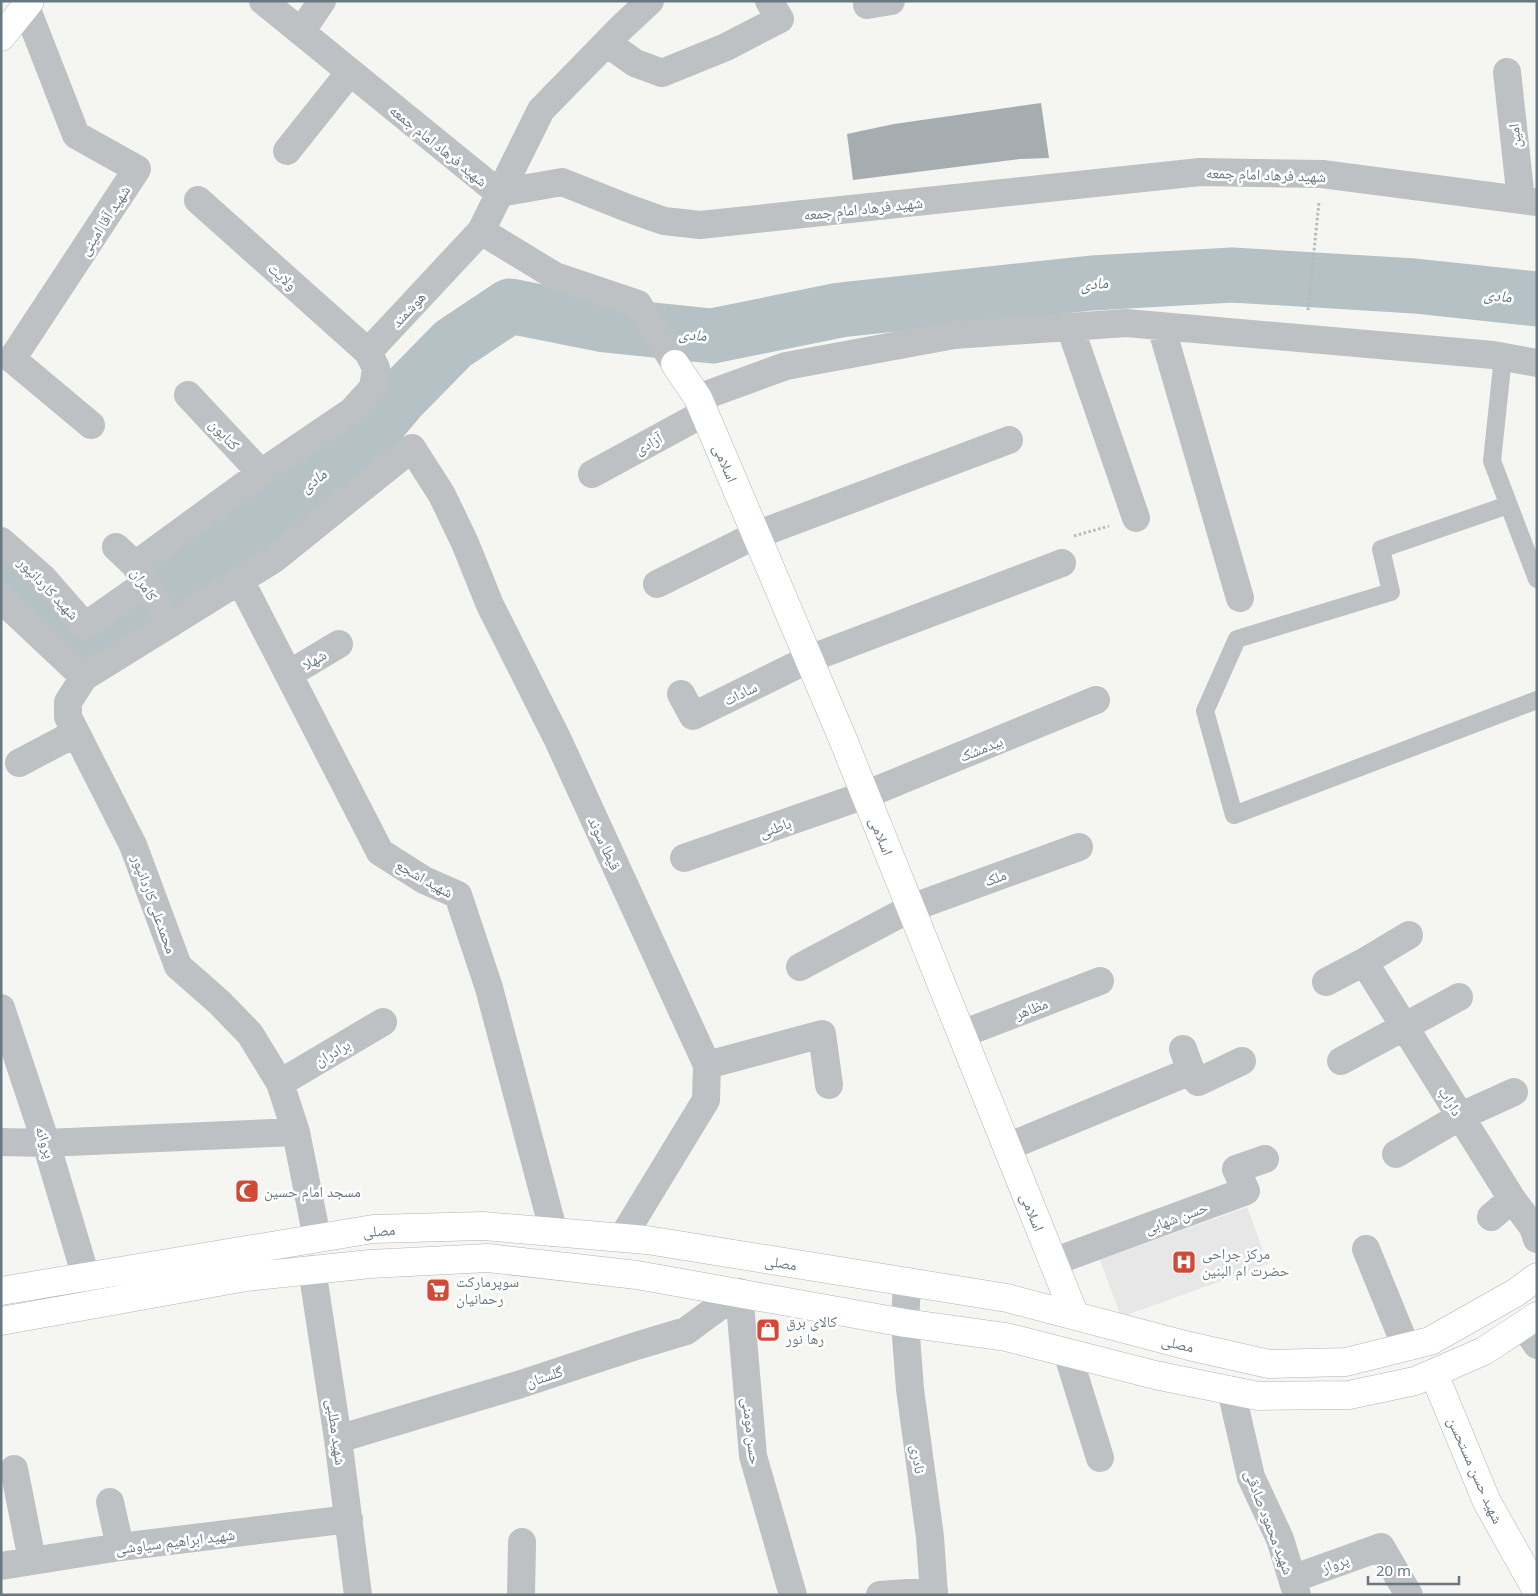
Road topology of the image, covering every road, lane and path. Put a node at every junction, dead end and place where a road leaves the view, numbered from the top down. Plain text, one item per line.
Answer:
1 (263, 1) edge
2 (322, 1) edge
3 (650, 1) edge
4 (769, 1) edge
5 (16, 13) edge
6 (300, 32) junction
7 (608, 43) junction
8 (350, 72) junction
9 (1507, 72) dead end
10 (287, 151) dead end
11 (1322, 174) junction
12 (499, 193) junction
13 (198, 200) dead end
14 (1529, 201) edge
15 (480, 232) junction
16 (1161, 326) junction
17 (1070, 327) junction
18 (1306, 339) junction
19 (368, 352) junction
20 (1503, 357) junction
21 (1537, 362) edge
22 (675, 364) joint
23 (188, 395) dead end
24 (701, 406) junction
25 (91, 425) dead end
26 (1009, 440) dead end
27 (412, 448) joint
28 (261, 473) junction
29 (592, 474) dead end
30 (1508, 505) junction
31 (1136, 518) joint
32 (756, 535) junction
33 (1, 541) edge
34 (1062, 564) joint
35 (132, 565) junction
36 (1537, 579) edge
37 (240, 580) junction
38 (657, 584) dead end
39 (1240, 598) dead end
40 (3, 603) edge
41 (170, 624) junction
42 (340, 644) dead end
43 (809, 659) junction
44 (288, 674) junction
45 (84, 677) junction
46 (681, 694) dead end
47 (1096, 700) dead end
48 (1537, 700) edge
49 (76, 733) junction
50 (19, 763) dead end
51 (866, 795) junction
52 (1079, 847) dead end
53 (684, 858) dead end
54 (911, 908) junction
55 (1409, 935) dead end
56 (1364, 962) junction
57 (800, 967) dead end
58 (1100, 981) dead end
59 (1326, 982) dead end
60 (1459, 998) dead end
61 (1, 1008) edge
62 (384, 1022) dead end
63 (1404, 1026) junction
64 (962, 1034) junction
65 (1341, 1060) dead end
66 (1242, 1061) dead end
67 (707, 1065) junction
68 (280, 1083) junction
69 (829, 1085) dead end
70 (1514, 1092) dead end
71 (1460, 1116) junction
72 (296, 1132) junction
73 (1, 1142) edge
74 (46, 1143) junction
75 (1007, 1147) junction
76 (1396, 1154) dead end
77 (1265, 1159) dead end
78 (1512, 1199) junction
79 (1491, 1217) dead end
80 (554, 1233) junction
81 (317, 1238) junction
82 (622, 1238) junction
83 (1537, 1239) edge
84 (1366, 1249) dead end
85 (1053, 1262) junction
86 (312, 1269) junction
87 (86, 1277) junction
88 (1537, 1277) edge
89 (907, 1283) junction
90 (1, 1290) edge
91 (739, 1292) junction
92 (1075, 1316) junction
93 (1, 1321) edge
94 (905, 1323) junction
95 (1532, 1329) edge
96 (1406, 1347) junction
97 (1067, 1352) junction
98 (1434, 1374) junction
99 (1231, 1390) junction
100 (338, 1439) junction
101 (1100, 1458) dead end
102 (14, 1469) dead end
103 (110, 1502) dead end
104 (349, 1519) junction
105 (522, 1542) dead end
106 (120, 1547) junction
107 (32, 1560) junction
108 (1, 1566) edge
109 (1295, 1587) edge
110 (1537, 1591) edge
111 (934, 1593) edge
112 (358, 1595) edge
113 (521, 1595) edge
114 (793, 1595) edge
115 (880, 1595) edge
116 (1409, 1595) edge

1 - 6 street, شهید فرهاد امام جمعه
2 - 6 street
3 - 7 street, هوشمند
4 - 7 street
5 - 25 street, شهید آقا امینی
6 - 8 street, شهید فرهاد امام جمعه
7 - 12 street, هوشمند
8 - 10 street
8 - 12 street, شهید فرهاد امام جمعه
9 - 14 street, امین
11 - 12 street, شهید فرهاد امام جمعه
11 - 14 street, شهید فرهاد امام جمعه
11 - 18 path
12 - 15 street, هوشمند
13 - 19 street, ولایت
15 - 19 street, هوشمند
15 - 22 street
16 - 17 street
16 - 18 street
16 - 39 street
17 - 24 street
17 - 31 street
18 - 20 street
19 - 28 street
20 - 21 street
20 - 30 lane
22 - 24 main road, اسلامی
23 - 28 street, کتایون
24 - 29 street, آزادی
24 - 32 main road, اسلامی
26 - 32 street
27 - 37 street, محمدعلی کاردانپور
27 - 67 street, قیطا سوند
28 - 35 street
30 - 36 lane
30 - 48 lane
31 - 34 path
32 - 38 street
32 - 43 main road, اسلامی
33 - 35 street, شهید کاردانپور
34 - 43 street
35 - 41 street, کامران
37 - 41 street, محمدعلی کاردانپور
37 - 44 street, شهید اشجع
40 - 45 street
41 - 45 street, محمدعلی کاردانپور
42 - 44 street, شهلا
43 - 46 street, سادات
43 - 51 main road, اسلامی
44 - 80 street, شهید اشجع
45 - 49 street, محمدعلی کاردانپور
47 - 51 street, بیدمشک
49 - 50 street
49 - 68 street, محمدعلی کاردانپور
51 - 53 street, باطنی
51 - 54 main road, اسلامی
52 - 54 street, ملک
54 - 57 street, ملک
54 - 64 main road, اسلامی
55 - 56 street
56 - 59 street
56 - 63 street, داراب
58 - 64 street, مظاهر
60 - 63 street
61 - 74 street, پروانه
62 - 68 street, برادران
63 - 65 street
63 - 71 street, داراب
64 - 75 main road, اسلامی
66 - 75 street
67 - 69 street
67 - 82 street, قیطا سوند
68 - 72 street, محمدعلی کاردانپور
70 - 71 street
71 - 76 street
71 - 78 street, داراب
72 - 74 street
72 - 81 street, محمدعلی کاردانپور
73 - 74 street
74 - 87 street, پروانه
75 - 85 main road, اسلامی
77 - 85 street, حسن شهابی
78 - 79 street
78 - 83 street, داراب
80 - 81 main road, مصلی
80 - 82 main road, مصلی
81 - 87 main road, مصلی
82 - 89 main road, مصلی
84 - 96 street
85 - 92 main road, اسلامی
86 - 91 main road
86 - 93 main road
86 - 100 street, شهید مطلبی
87 - 90 main road, مصلی
88 - 96 main road, مصلی
89 - 92 main road, مصلی
89 - 94 street, نادری
91 - 94 main road
91 - 100 street, گلستان
91 - 114 street, حسن مومنی
92 - 96 main road, مصلی
94 - 97 main road
94 - 111 street, نادری
95 - 98 main road
97 - 99 main road
97 - 101 street
98 - 99 main road
98 - 110 main road, شهید حسن مستحسن
99 - 109 street, شهید محمود صادقی
100 - 104 street, شهید مطلبی
102 - 107 street
103 - 106 street
104 - 106 street, شهید ابراهیم سیاوشی
104 - 112 street, شهید مطلبی
105 - 113 street
106 - 107 street, شهید ابراهیم سیاوشی
107 - 108 street, شهید ابراهیم سیاوشی
109 - 116 street, پرواز
111 - 115 street

